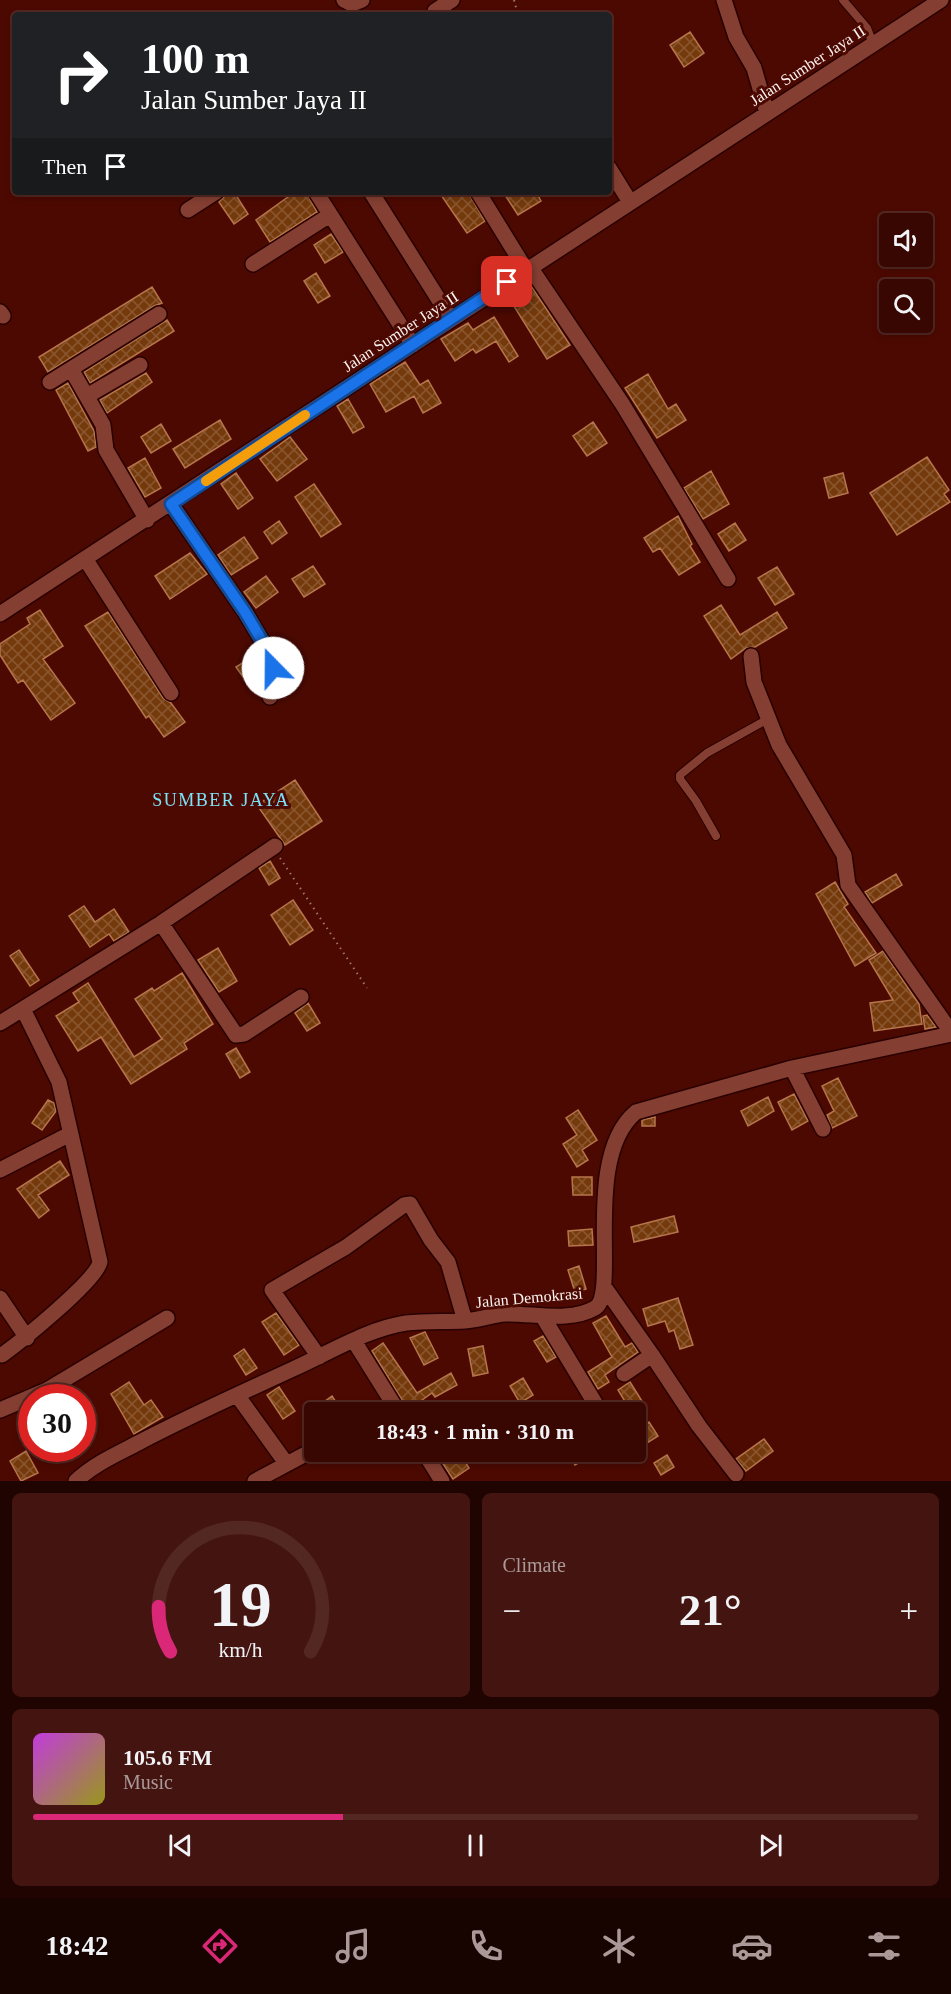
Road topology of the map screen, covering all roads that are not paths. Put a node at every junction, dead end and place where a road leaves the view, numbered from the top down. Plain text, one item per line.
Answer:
1 (344, 0) edge
2 (362, 0) edge
3 (452, 0) edge
4 (724, 0) edge
5 (843, 0) edge
6 (941, 0) edge
7 (435, 11) dead end
8 (873, 44) junction
9 (767, 113) junction
10 (612, 173) edge
11 (211, 195) edge
12 (318, 195) edge
13 (373, 195) edge
14 (480, 195) edge
15 (630, 202) junction
16 (188, 210) dead end
17 (330, 215) junction
18 (253, 264) dead end
19 (528, 268) junction
20 (159, 314) dead end
21 (451, 319) junction
22 (413, 345) junction
23 (140, 365) dead end
24 (71, 369) junction
25 (50, 382) dead end
26 (87, 396) junction
27 (171, 504) junction
28 (147, 520) junction
29 (86, 560) junction
30 (728, 579) dead end
31 (0, 614) edge
32 (752, 656) dead end
33 (171, 693) dead end
34 (270, 697) dead end
35 (768, 719) junction
36 (716, 836) dead end
37 (272, 848) road end
38 (161, 923) junction
39 (301, 997) dead end
40 (23, 1009) junction
41 (0, 1023) edge
42 (951, 1033) edge
43 (792, 1068) junction
44 (824, 1129) dead end
45 (70, 1134) junction
46 (0, 1170) edge
47 (605, 1288) junction
48 (0, 1298) edge
49 (543, 1317) junction
50 (167, 1318) dead end
51 (465, 1321) junction
52 (27, 1338) junction
53 (354, 1341) junction
54 (2, 1355) dead end
55 (652, 1355) junction
56 (319, 1358) junction
57 (624, 1374) dead end
58 (237, 1395) junction
59 (392, 1402) edge
60 (594, 1402) edge
61 (0, 1410) edge
62 (304, 1454) edge
63 (430, 1462) edge
64 (286, 1463) junction
65 (736, 1474) dead end
66 (76, 1481) edge
67 (255, 1481) edge
68 (442, 1481) edge

1 - 2 street
3 - 7 street
4 - 9 street
5 - 8 lane
6 - 8 street, Jalan Sumber Jaya II
8 - 9 street, Jalan Sumber Jaya II
9 - 15 street, Jalan Sumber Jaya II
10 - 15 street
11 - 16 street
12 - 17 street
13 - 21 street
14 - 19 street
15 - 19 street, Jalan Sumber Jaya II
17 - 18 street
17 - 22 street
19 - 21 street, Jalan Sumber Jaya II
19 - 30 street
20 - 24 street
21 - 22 street, Jalan Sumber Jaya II
22 - 27 street, Jalan Sumber Jaya II
23 - 26 street
24 - 25 street
24 - 26 street
26 - 28 street
27 - 28 street, Jalan Sumber Jaya II
27 - 34 street
28 - 29 street, Jalan Sumber Jaya II
29 - 31 street, Jalan Sumber Jaya II
29 - 33 street
32 - 35 street
35 - 36 lane
35 - 42 street
37 - 38 street
38 - 39 street
38 - 40 street
40 - 41 street
40 - 45 street
42 - 43 street, Jalan Demokrasi
43 - 44 street
43 - 47 street, Jalan Demokrasi
45 - 46 street
45 - 52 street
47 - 49 street, Jalan Demokrasi
47 - 55 street
48 - 52 street
49 - 51 street, Jalan Demokrasi
49 - 60 street
50 - 61 street
51 - 53 street, Jalan Demokrasi
51 - 56 street
52 - 54 street
53 - 56 street, Jalan Demokrasi
53 - 59 street
55 - 57 street
55 - 65 street
56 - 58 street, Jalan Demokrasi
58 - 64 street
58 - 66 street, Jalan Demokrasi
62 - 64 street
63 - 68 street
64 - 67 street

